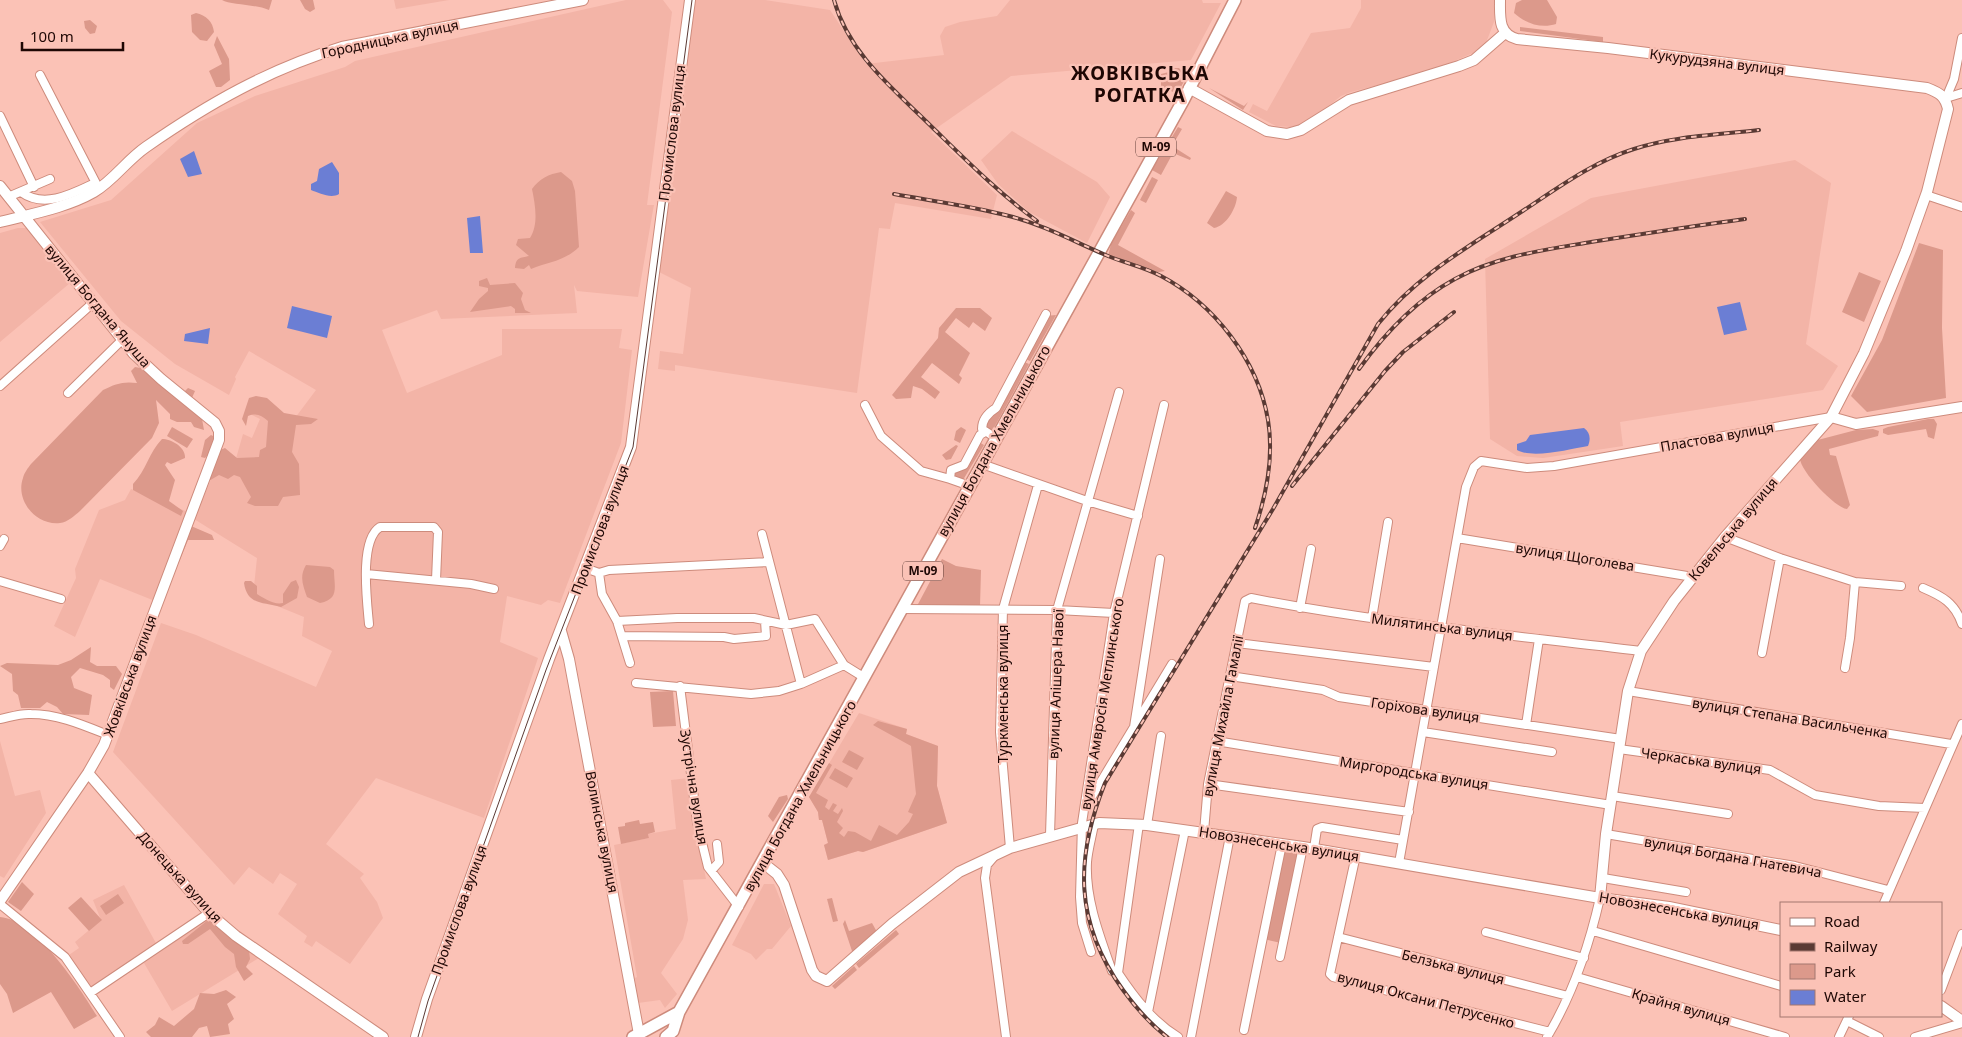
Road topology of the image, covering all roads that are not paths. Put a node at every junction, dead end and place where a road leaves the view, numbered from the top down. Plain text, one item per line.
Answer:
1 (584, 0) edge
2 (690, 0) edge
3 (1235, 0) edge
4 (1500, 0) edge
5 (1505, 33) junction
6 (1962, 38) edge
7 (40, 76) dead end
8 (1190, 88) junction
9 (1962, 93) edge
10 (1946, 98) junction
11 (0, 116) edge
12 (50, 180) dead end
13 (0, 186) edge
14 (34, 186) junction
15 (97, 186) junction
16 (21, 192) junction
17 (1926, 195) junction
18 (8, 197) junction
19 (1962, 207) edge
20 (26, 216) junction
21 (0, 222) edge
22 (94, 302) junction
23 (1046, 314) dead end
24 (123, 339) junction
25 (0, 386) edge
26 (1119, 392) dead end
27 (68, 393) dead end
28 (865, 405) dead end
29 (1164, 405) dead end
30 (1962, 407) edge
31 (1830, 417) junction
32 (219, 431) joint
33 (985, 432) junction
34 (996, 438) junction
35 (982, 464) junction
36 (950, 479) junction
37 (1038, 485) junction
38 (970, 486) junction
39 (1086, 502) junction
40 (1138, 516) junction
41 (1388, 522) dead end
42 (762, 534) dead end
43 (1724, 537) junction
44 (1457, 538) junction
45 (1311, 549) dead end
46 (1780, 558) junction
47 (1160, 559) dead end
48 (769, 562) junction
49 (585, 568) junction
50 (600, 573) junction
51 (366, 574) junction
52 (1693, 577) junction
53 (436, 580) junction
54 (0, 581) edge
55 (1855, 582) junction
56 (1900, 586) dead end
57 (1923, 588) dead end
58 (494, 589) dead end
59 (61, 599) dead end
60 (1245, 601) joint
61 (1300, 608) junction
62 (903, 609) junction
63 (1003, 609) junction
64 (1057, 610) junction
65 (1114, 613) junction
66 (1372, 618) junction
67 (617, 621) junction
68 (765, 621) junction
69 (369, 624) dead end
70 (786, 624) junction
71 (1962, 624) edge
72 (1441, 627) junction
73 (561, 631) junction
74 (622, 636) junction
75 (1539, 639) junction
76 (1237, 643) junction
77 (1641, 651) junction
78 (1762, 653) dead end
79 (630, 663) dead end
80 (1172, 664) dead end
81 (844, 665) junction
82 (1434, 667) junction
83 (1845, 668) dead end
84 (1230, 676) junction
85 (865, 678) junction
86 (636, 683) dead end
87 (801, 684) junction
88 (680, 686) junction
89 (1628, 691) junction
90 (1427, 710) junction
91 (0, 719) edge
92 (1962, 724) edge
93 (1526, 725) junction
94 (1134, 727) junction
95 (1423, 732) junction
96 (108, 735) junction
97 (1161, 736) dead end
98 (1216, 741) junction
99 (1620, 744) junction
100 (1951, 744) junction
101 (1552, 752) dead end
102 (88, 773) junction
103 (1416, 773) junction
104 (1208, 784) junction
105 (1612, 800) junction
106 (1086, 807) junction
107 (1925, 808) junction
108 (1409, 812) junction
109 (1728, 814) dead end
110 (1094, 824) junction
111 (1143, 825) junction
112 (1082, 827) junction
113 (1185, 830) junction
114 (1204, 832) junction
115 (1606, 834) junction
116 (1050, 835) junction
117 (1230, 836) junction
118 (1403, 840) junction
119 (717, 844) dead end
120 (1282, 844) junction
121 (1010, 848) junction
122 (1309, 848) junction
123 (997, 855) junction
124 (1356, 856) junction
125 (763, 863) junction
126 (1399, 863) junction
127 (711, 870) junction
128 (959, 872) junction
129 (985, 878) junction
130 (1603, 878) junction
131 (1888, 890) junction
132 (1686, 892) dead end
133 (1600, 898) junction
134 (1884, 902) edge
135 (0, 903) edge
136 (739, 907) junction
137 (209, 913) junction
138 (1593, 930) junction
139 (1780, 930) edge
140 (1486, 932) dead end
141 (1962, 934) edge
142 (1338, 938) junction
143 (1091, 952) dead end
144 (1280, 956) dead end
145 (1584, 958) junction
146 (1118, 972) junction
147 (1577, 977) junction
148 (1780, 986) edge
149 (1942, 987) edge
150 (90, 993) junction
151 (1568, 996) junction
152 (1942, 1007) edge
153 (679, 1012) junction
154 (1148, 1012) junction
155 (1848, 1018) edge
156 (659, 1022) junction
157 (1962, 1022) edge
158 (1244, 1030) dead end
159 (669, 1034) edge
160 (1549, 1035) edge
161 (637, 1036) edge
162 (120, 1037) edge
163 (383, 1037) edge
164 (416, 1037) edge
165 (1006, 1037) edge
166 (1178, 1037) edge
167 (1191, 1037) edge
168 (1785, 1037) edge
169 (1839, 1037) edge
170 (1879, 1037) edge
171 (1915, 1037) edge

1 - 15 street, Городницька вулиця
2 - 49 street, Промислова вулиця
3 - 8 main road, вулиця Богдана Хмельницького / М-09
4 - 5 street
5 - 8 street
5 - 10 street, Кукурудзяна вулиця
6 - 10 street, Ковельська вулиця
7 - 15 street
8 - 34 main road, вулиця Богдана Хмельницького / М-09
9 - 10 street
10 - 17 street, Ковельська вулиця
11 - 14 street
12 - 14 street
13 - 18 street, вулиця Богдана Януша
14 - 16 street
15 - 16 street
15 - 20 street, Городницька вулиця
16 - 18 street
17 - 19 street
17 - 31 street, Ковельська вулиця
18 - 20 street, вулиця Богдана Януша
20 - 21 street, Городницька вулиця
20 - 22 street, вулиця Богдана Януша
22 - 24 street, вулиця Богдана Януша
22 - 25 street
23 - 33 street
24 - 27 street
24 - 32 street, вулиця Богдана Януша
26 - 39 street, вулиця Алішера Навої
28 - 36 street
29 - 40 street, вулиця Амвросія Метлинського
30 - 31 street, Пластова вулиця
31 - 43 street, Ковельська вулиця
31 - 44 street, Пластова вулиця
32 - 96 street, Жовківська вулиця
33 - 34 street
33 - 36 street
34 - 35 main road, вулиця Богдана Хмельницького / М-09
35 - 37 street
35 - 38 main road, вулиця Богдана Хмельницького / М-09
36 - 38 street
37 - 39 street
37 - 63 street, Туркменська вулиця
38 - 62 main road, вулиця Богдана Хмельницького / М-09
39 - 40 street
39 - 64 street, вулиця Алішера Навої
40 - 65 street, вулиця Амвросія Метлинського
41 - 66 street
42 - 48 street
43 - 46 street
43 - 52 street, Ковельська вулиця
44 - 52 street, вулиця Щоголева
44 - 72 street
45 - 61 street
46 - 55 street
46 - 78 street
47 - 94 street
48 - 50 street
48 - 70 street
49 - 50 street
49 - 73 street, Промислова вулиця
50 - 67 street
51 - 53 street
51 - 53 street
51 - 69 street
52 - 77 street, Ковельська вулиця
53 - 58 street
54 - 59 street
55 - 56 street
55 - 83 street
57 - 71 street
60 - 61 street, Милятинська вулиця
60 - 76 street, вулиця Михайла Гамалії
61 - 66 street, Милятинська вулиця
62 - 63 street
62 - 85 main road, вулиця Богдана Хмельницького / М-09
63 - 64 street
63 - 121 street, Туркменська вулиця
64 - 65 street
64 - 116 street, вулиця Алішера Навої
65 - 106 street, вулиця Амвросія Метлинського
66 - 72 street, Милятинська вулиця
67 - 68 street
67 - 74 street
68 - 70 street
68 - 74 street
70 - 81 street
70 - 87 street
72 - 75 street, Милятинська вулиця
72 - 82 street
73 - 161 street, Волинська вулиця
73 - 164 street, Промислова вулиця
74 - 79 street
75 - 77 street, Милятинська вулиця
75 - 93 street
76 - 82 street
76 - 84 street, вулиця Михайла Гамалії
77 - 89 street, Ковельська вулиця
80 - 94 street
81 - 85 street
81 - 87 street
82 - 90 street
84 - 90 street, Горіхова вулиця
84 - 98 street, вулиця Михайла Гамалії
85 - 125 main road, вулиця Богдана Хмельницького / М-09
86 - 88 street
87 - 88 street
88 - 127 street, Зустрічна вулиця
89 - 99 street, Ковельська вулиця
89 - 100 street, вулиця Степана Васильченка
90 - 93 street, Горіхова вулиця
90 - 95 street
91 - 96 street
92 - 100 street
93 - 99 street, Горіхова вулиця
94 - 106 street
95 - 101 street
95 - 103 street
96 - 102 street, Жовківська вулиця
97 - 111 street
98 - 103 street, Миргородська вулиця
98 - 104 street, вулиця Михайла Гамалії
99 - 105 street, Ковельська вулиця
99 - 107 street, Черкаська вулиця
100 - 107 street
102 - 135 street, Жовківська вулиця
102 - 137 street, Донецька вулиця
103 - 105 street, Миргородська вулиця
103 - 108 street
104 - 108 street
104 - 114 street, вулиця Михайла Гамалії
105 - 109 street, Миргородська вулиця
105 - 115 street, Ковельська вулиця
106 - 112 street, вулиця Амвросія Метлинського
107 - 131 street
108 - 118 street
110 - 111 street, Новознесенська вулиця
110 - 112 street, Новознесенська вулиця
110 - 146 street
111 - 113 street, Новознесенська вулиця
111 - 146 street
112 - 116 street, Новознесенська вулиця
112 - 143 street, вулиця Амвросія Метлинського
113 - 114 street, Новознесенська вулиця
113 - 154 street
114 - 117 street, Новознесенська вулиця
115 - 130 street, Ковельська вулиця
115 - 131 street, вулиця Богдана Гнатевича
116 - 121 street, Новознесенська вулиця
117 - 120 street, Новознесенська вулиця
117 - 167 street
118 - 122 street
118 - 126 street
119 - 127 street
120 - 122 street, Новознесенська вулиця
120 - 158 street
121 - 123 street, Новознесенська вулиця
122 - 124 street, Новознесенська вулиця
122 - 144 street
123 - 128 street, Новознесенська вулиця
123 - 129 street
124 - 126 street, Новознесенська вулиця
124 - 142 street
125 - 128 street, Новознесенська вулиця
125 - 136 main road, вулиця Богдана Хмельницького / М-09
126 - 133 street, Новознесенська вулиця
127 - 136 street, Зустрічна вулиця
128 - 129 street
129 - 165 street
130 - 132 street
130 - 133 street, Ковельська вулиця
131 - 134 street
133 - 138 street, Ковельська вулиця
133 - 139 street, Новознесенська вулиця
135 - 150 street
136 - 153 main road, вулиця Богдана Хмельницького / М-09
137 - 150 street
137 - 163 street, Донецька вулиця
138 - 145 street, Ковельська вулиця
138 - 148 street
140 - 145 street
141 - 149 street
142 - 151 street, Белзька вулиця
142 - 160 street, вулиця Оксани Петрусенко
145 - 147 street, Ковельська вулиця
146 - 154 street
147 - 151 street, Ковельська вулиця
147 - 168 street, Крайня вулиця
150 - 162 street
151 - 160 street, Ковельська вулиця
152 - 157 street
153 - 156 main road
153 - 159 main road, вулиця Богдана Хмельницького / М-09
154 - 166 street
155 - 169 street
155 - 170 street
156 - 159 main road
156 - 161 main road
157 - 171 street

